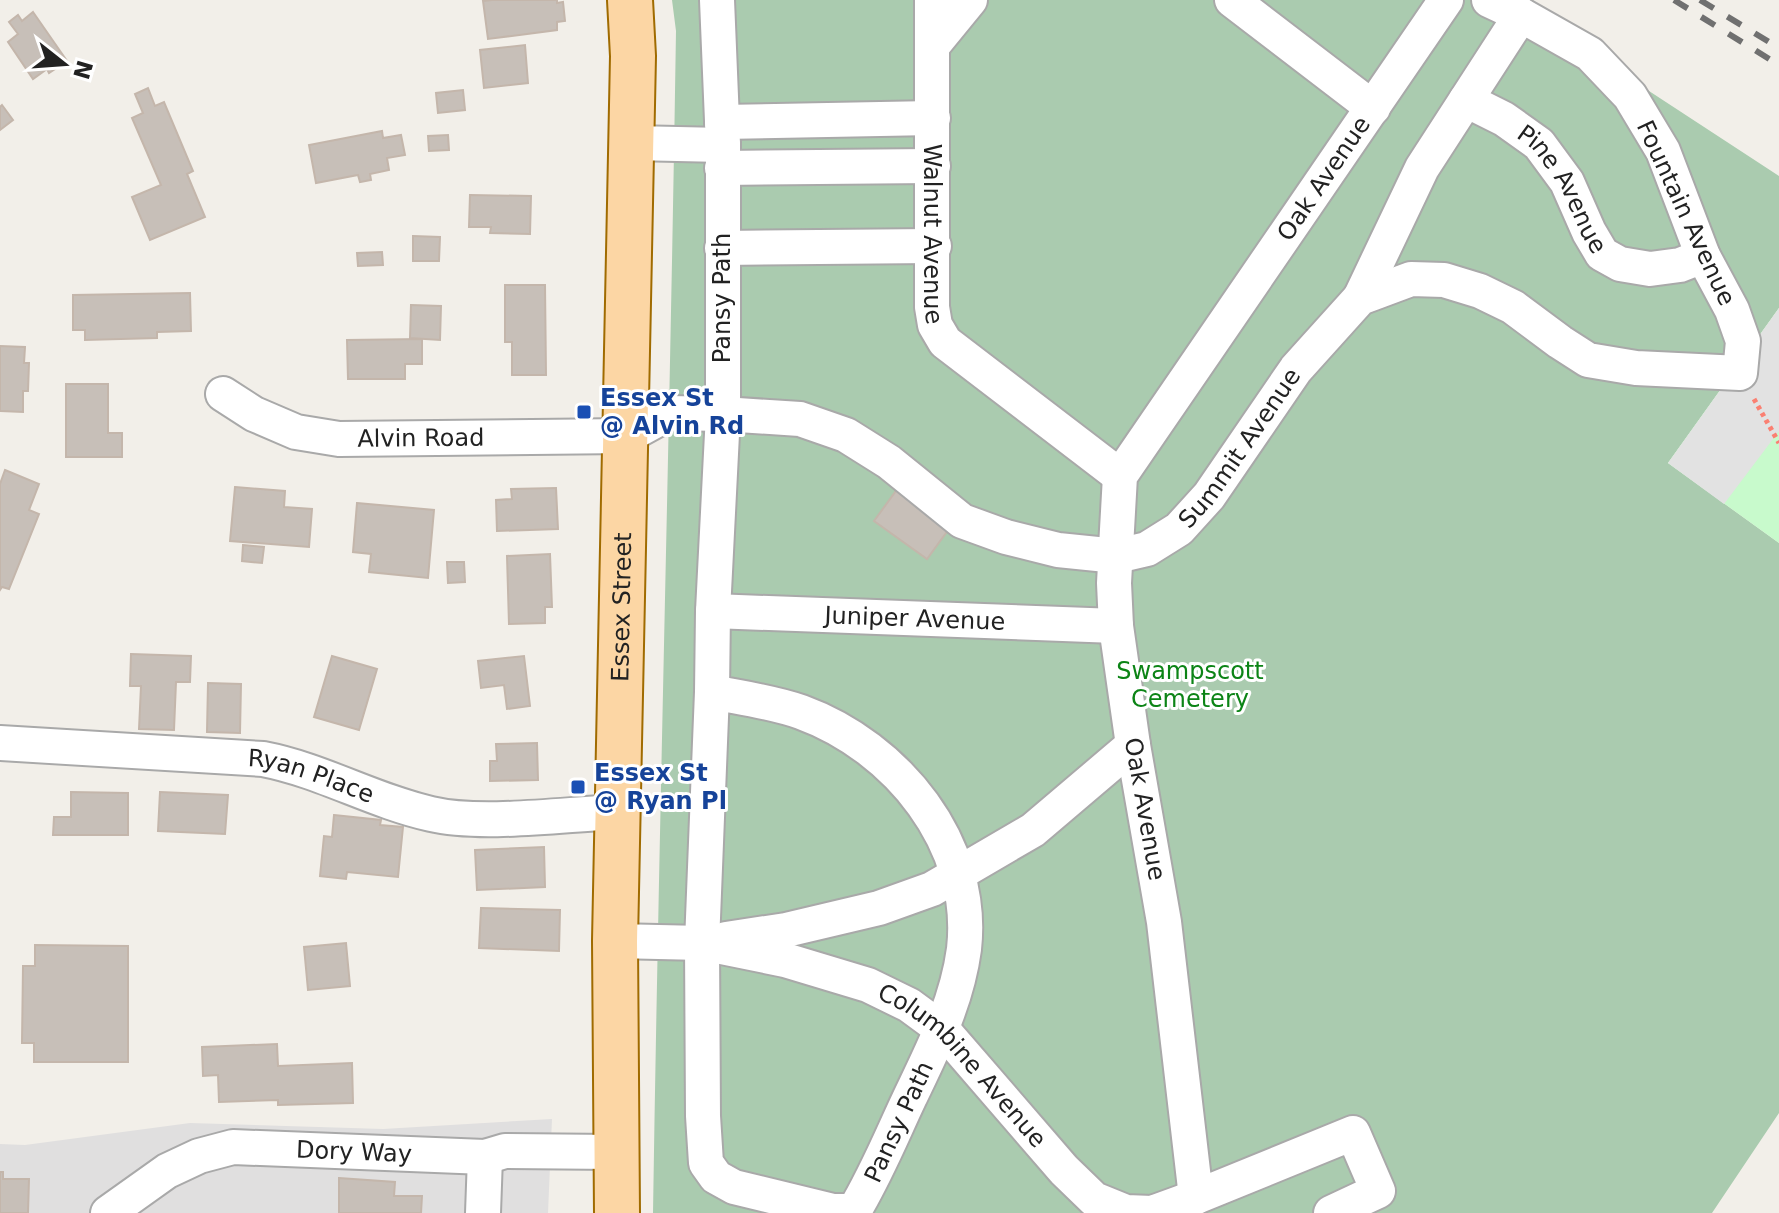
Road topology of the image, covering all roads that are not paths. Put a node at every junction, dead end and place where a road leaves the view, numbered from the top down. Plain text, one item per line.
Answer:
1 (630, 0) edge
2 (717, 0) edge
3 (932, 0) edge
4 (970, 0) edge
5 (1232, 0) edge
6 (1446, 0) edge
7 (1489, 0) edge
8 (1521, 15) junction
9 (934, 44) junction
10 (1466, 100) junction
11 (1373, 108) junction
12 (933, 118) junction
13 (632, 143) junction
14 (723, 145) junction
15 (933, 166) junction
16 (934, 246) junction
17 (722, 248) junction
18 (1703, 256) junction
19 (1360, 298) junction
20 (1740, 373) joint
21 (223, 394) dead end
22 (723, 414) junction
23 (627, 436) junction
24 (1120, 476) junction
25 (1117, 556) junction
26 (713, 611) junction
27 (1116, 626) junction
28 (712, 692) junction
29 (0, 743) edge
30 (1133, 745) junction
31 (619, 812) junction
32 (958, 873) junction
33 (615, 941) junction
34 (702, 943) junction
35 (943, 1030) junction
36 (615, 1152) junction
37 (485, 1157) junction
38 (1196, 1197) junction
39 (108, 1213) edge
40 (483, 1213) edge
41 (617, 1213) edge
42 (1331, 1213) edge

1 - 13 main road, Essex Street
2 - 14 street, Pansy Path
3 - 9 street, Walnut Avenue
4 - 9 street
5 - 11 street
6 - 11 street, Oak Avenue
7 - 8 street, Fountain Avenue
8 - 10 street
8 - 18 street, Fountain Avenue
9 - 12 street, Walnut Avenue
10 - 18 street, Pine Avenue
10 - 19 street
11 - 24 street, Oak Avenue
12 - 14 street
12 - 15 street, Walnut Avenue
13 - 14 street
13 - 23 main road, Essex Street
14 - 15 street
14 - 17 street, Pansy Path
15 - 16 street, Walnut Avenue
16 - 17 street
16 - 24 street, Walnut Avenue
17 - 22 street, Pansy Path
18 - 20 street, Fountain Avenue
19 - 20 street, Summit Avenue
19 - 25 street, Summit Avenue
21 - 23 street, Alvin Road
22 - 23 street, Summit Avenue
22 - 25 street, Summit Avenue
22 - 26 street, Pansy Path
23 - 31 main road, Essex Street
24 - 25 street, Oak Avenue
25 - 27 street, Oak Avenue
26 - 27 street, Juniper Avenue
26 - 28 street, Pansy Path
27 - 30 street, Oak Avenue
28 - 32 street, Pansy Path
28 - 34 street, Pansy Path
29 - 31 street, Ryan Place
30 - 32 street, Columbine Avenue
30 - 38 street, Oak Avenue
31 - 33 main road, Essex Street
32 - 34 street, Columbine Avenue
32 - 35 street, Pansy Path
33 - 34 street, Columbine Avenue
33 - 36 main road, Essex Street
34 - 35 street, Columbine Avenue
34 - 35 street, Pansy Path
35 - 38 street, Columbine Avenue
36 - 37 street, Dory Way
36 - 41 main road, Essex Street
37 - 39 street, Dory Way
37 - 40 street
38 - 42 street

